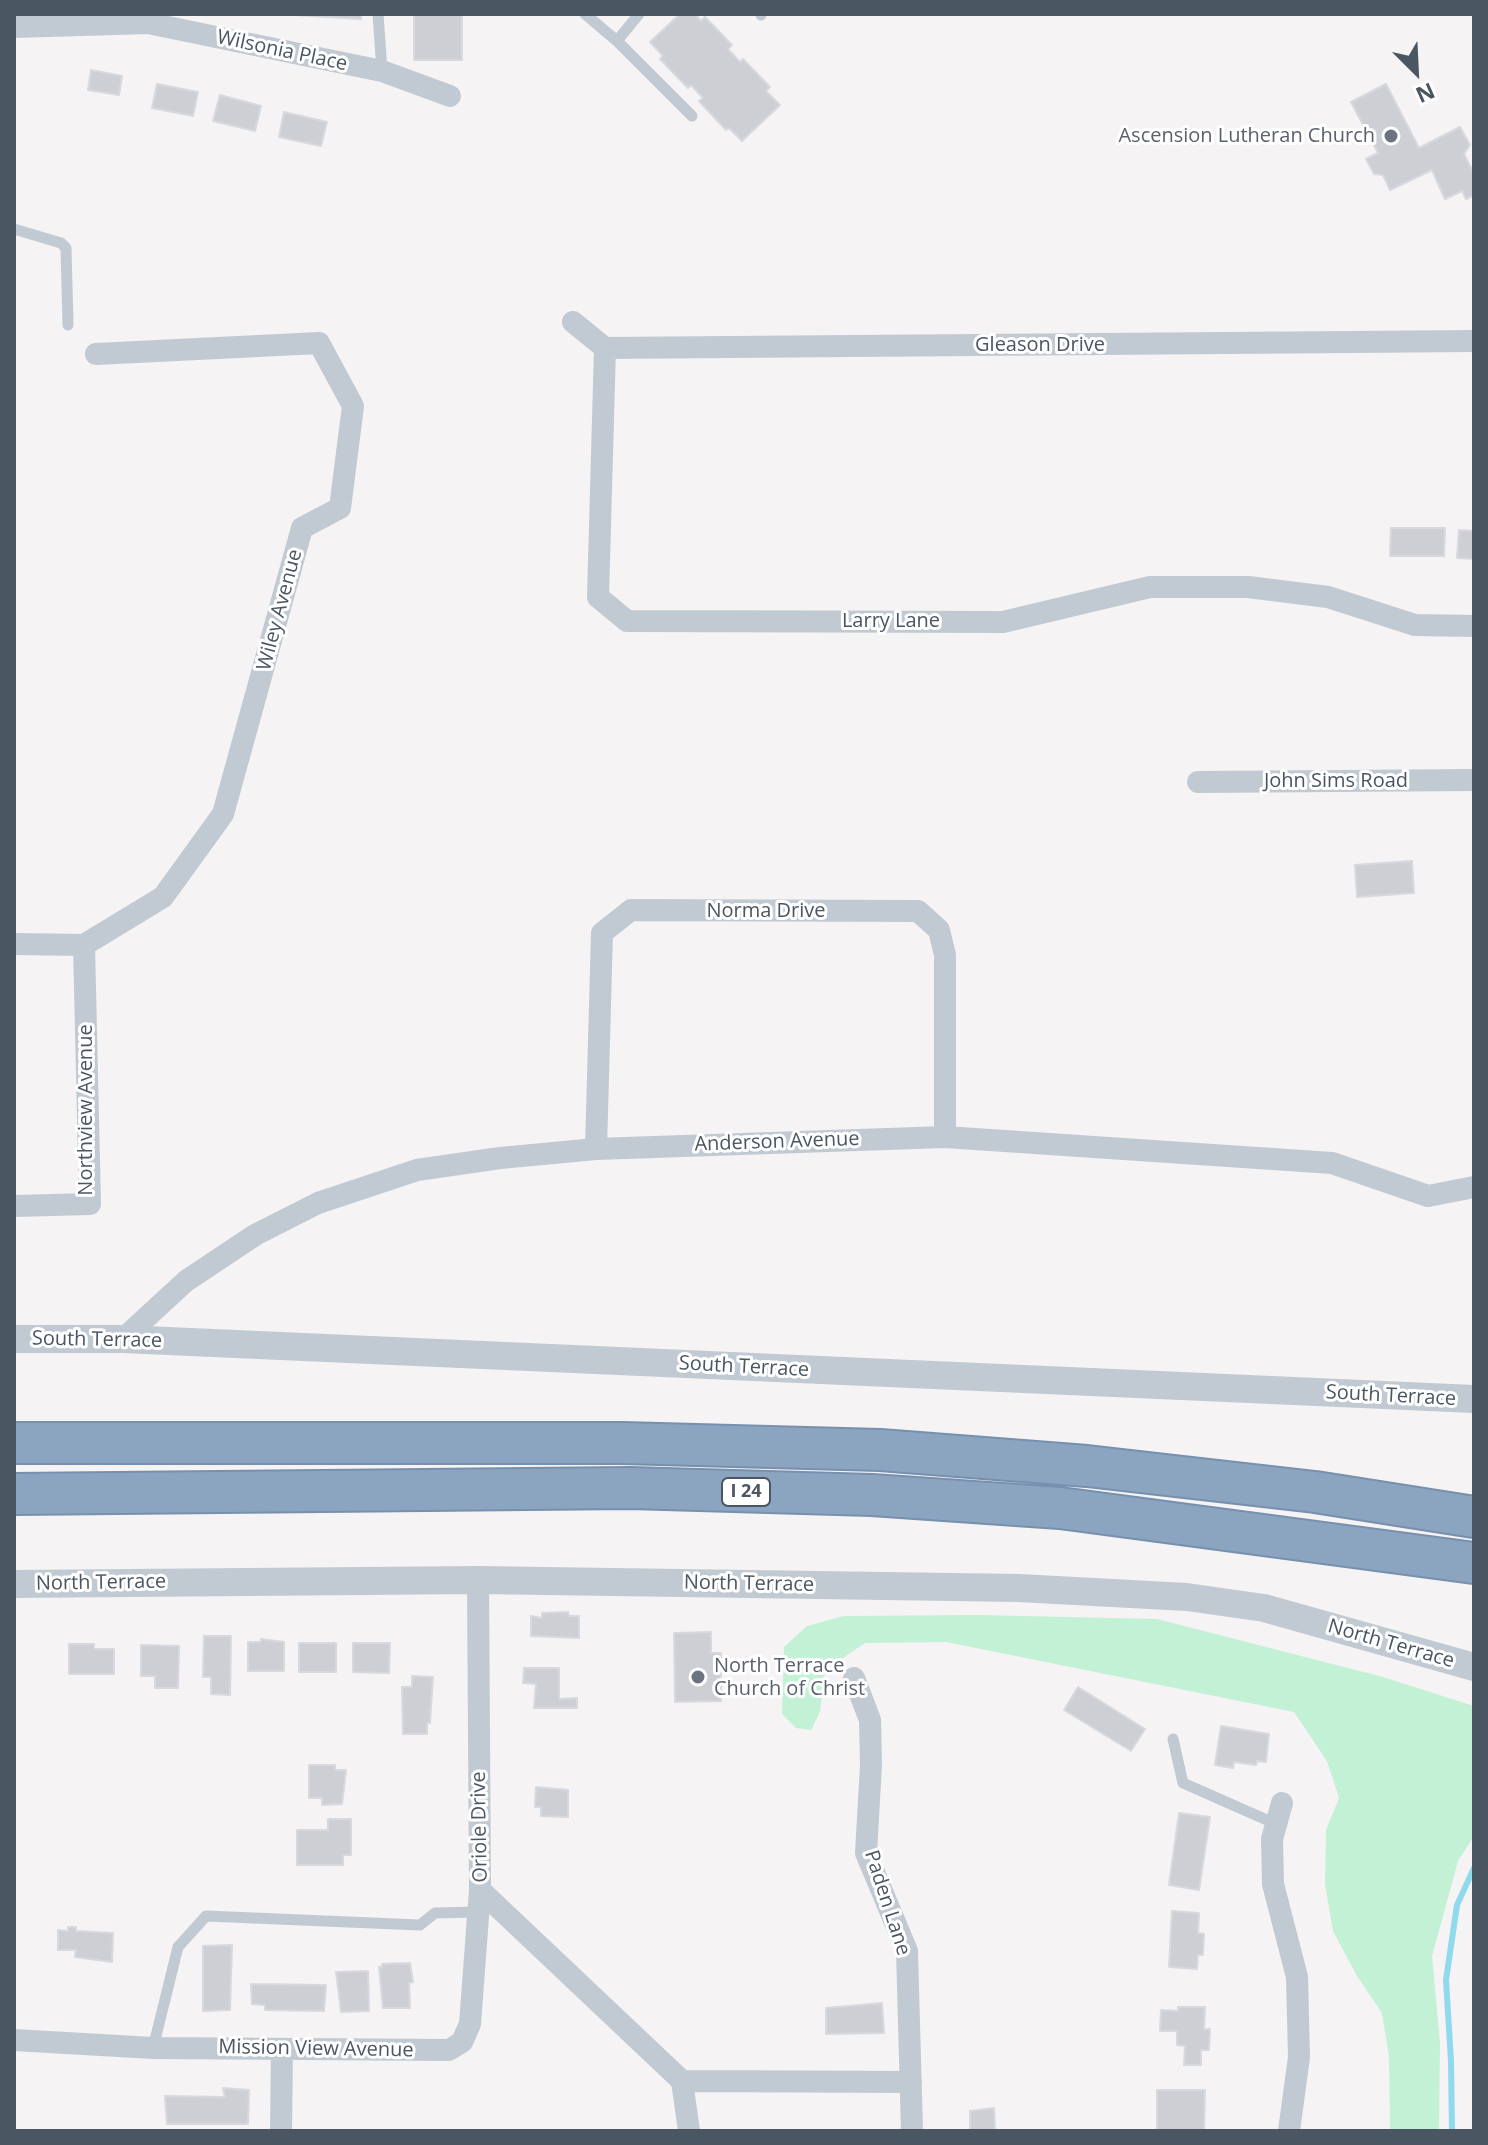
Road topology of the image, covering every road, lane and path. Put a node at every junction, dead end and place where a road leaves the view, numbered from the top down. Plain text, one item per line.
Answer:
1 (378, 14) edge
2 (585, 14) edge
3 (639, 14) edge
4 (14, 27) edge
5 (617, 41) junction
6 (382, 71) junction
7 (450, 96) dead end
8 (692, 116) dead end
9 (14, 229) edge
10 (573, 322) dead end
11 (68, 325) dead end
12 (1474, 341) edge
13 (605, 348) junction
14 (96, 354) dead end
15 (1474, 626) edge
16 (1474, 780) edge
17 (1198, 782) dead end
18 (14, 944) edge
19 (84, 945) junction
20 (945, 1137) junction
21 (596, 1149) junction
22 (1474, 1187) edge
23 (14, 1206) edge
24 (14, 1339) edge
25 (123, 1339) junction
26 (1474, 1399) edge
27 (14, 1443) edge
28 (14, 1494) edge
29 (1474, 1517) edge
30 (1474, 1563) edge
31 (478, 1580) junction
32 (14, 1584) edge
33 (1474, 1667) edge
34 (854, 1678) dead end
35 (1173, 1739) dead end
36 (1279, 1814) joint
37 (478, 1901) junction
38 (14, 2040) edge
39 (153, 2048) junction
40 (282, 2049) junction
41 (682, 2081) junction
42 (911, 2082) junction
43 (281, 2131) edge
44 (689, 2131) edge
45 (912, 2131) edge
46 (1289, 2131) edge

1 - 6 lane
2 - 5 lane
3 - 5 lane
4 - 6 street, Wilsonia Place
5 - 8 lane
6 - 7 street, Wilsonia Place
9 - 11 lane
10 - 13 street
12 - 13 street, Gleason Drive
13 - 15 street, Larry Lane
14 - 19 street, Wiley Avenue
16 - 17 street, John Sims Road
18 - 19 street
19 - 23 street, Northview Avenue
20 - 21 street, Anderson Avenue
20 - 21 street, Norma Drive
20 - 22 street, Anderson Avenue
21 - 25 street, Anderson Avenue
24 - 25 street, South Terrace
25 - 26 street, South Terrace
27 - 29 highway
28 - 30 highway, I 24
31 - 32 street, North Terrace
31 - 33 street, North Terrace
31 - 37 street, Oriole Drive
34 - 42 street, Paden Lane
35 - 36 lane
36 - 46 street
37 - 39 lane
37 - 40 street, Mission View Avenue
37 - 41 street, Oriole Drive
38 - 39 street, Mission View Avenue
39 - 40 street, Mission View Avenue
40 - 43 street
41 - 42 street
41 - 44 street
42 - 45 street, Paden Lane

